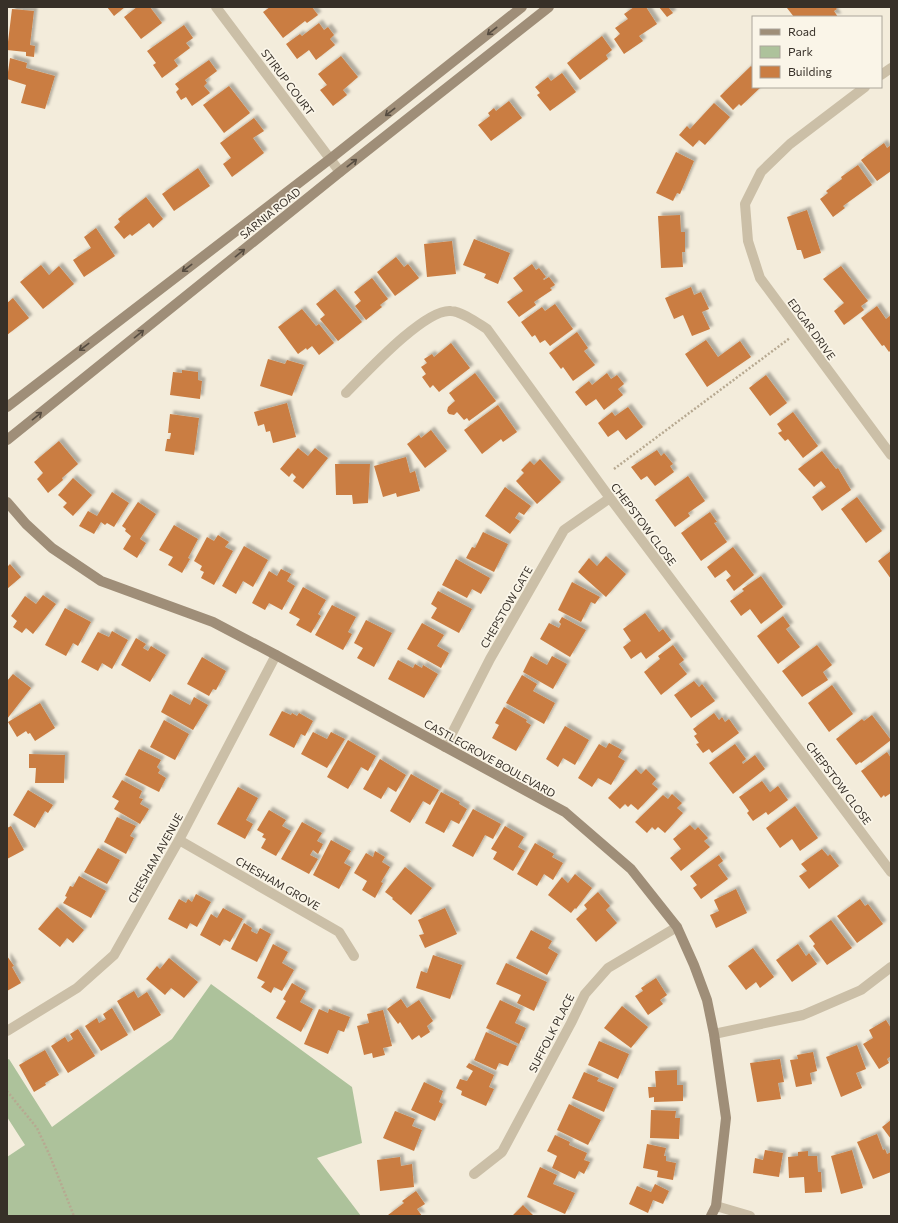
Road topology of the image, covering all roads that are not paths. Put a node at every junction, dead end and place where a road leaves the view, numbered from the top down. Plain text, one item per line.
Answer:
1 (216, 7) edge
2 (522, 7) edge
3 (549, 7) edge
4 (891, 68) edge
5 (882, 74) edge
6 (864, 88) edge
7 (330, 159) junction
8 (340, 172) junction
9 (346, 393) dead end
10 (7, 406) edge
11 (7, 440) edge
12 (891, 455) edge
13 (610, 498) junction
14 (7, 502) edge
15 (276, 655) junction
16 (445, 747) junction
17 (179, 840) junction
18 (891, 872) edge
19 (677, 927) junction
20 (354, 956) dead end
21 (891, 967) edge
22 (7, 1031) edge
23 (714, 1034) junction
24 (474, 1174) dead end
25 (716, 1206) junction
26 (711, 1216) edge
27 (750, 1216) edge

1 - 7 street, STIRUP COURT
2 -> 7 main road, SARNIA ROAD
8 -> 3 main road, SARNIA ROAD
4 - 5 street
6 - 12 street, EDGAR DRIVE
7 - 8 street, STIRUP COURT
7 -> 10 main road, SARNIA ROAD
11 -> 8 main road, SARNIA ROAD
9 - 13 street, CHEPSTOW CLOSE
13 - 16 street, CHEPSTOW GATE
13 - 18 street, CHEPSTOW CLOSE
14 - 15 main road, CASTLEGROVE BOULEVARD
15 - 16 main road, CASTLEGROVE BOULEVARD
15 - 17 street, CHESHAM AVENUE
16 - 19 main road, CASTLEGROVE BOULEVARD
17 - 20 street, CHESHAM GROVE
17 - 22 street, CHESHAM AVENUE
19 - 23 main road, CASTLEGROVE BOULEVARD
19 - 24 street, SUFFOLK PLACE
21 - 23 street
23 - 25 main road, CASTLEGROVE BOULEVARD
25 - 26 main road, CASTLEGROVE BOULEVARD
25 - 27 street

